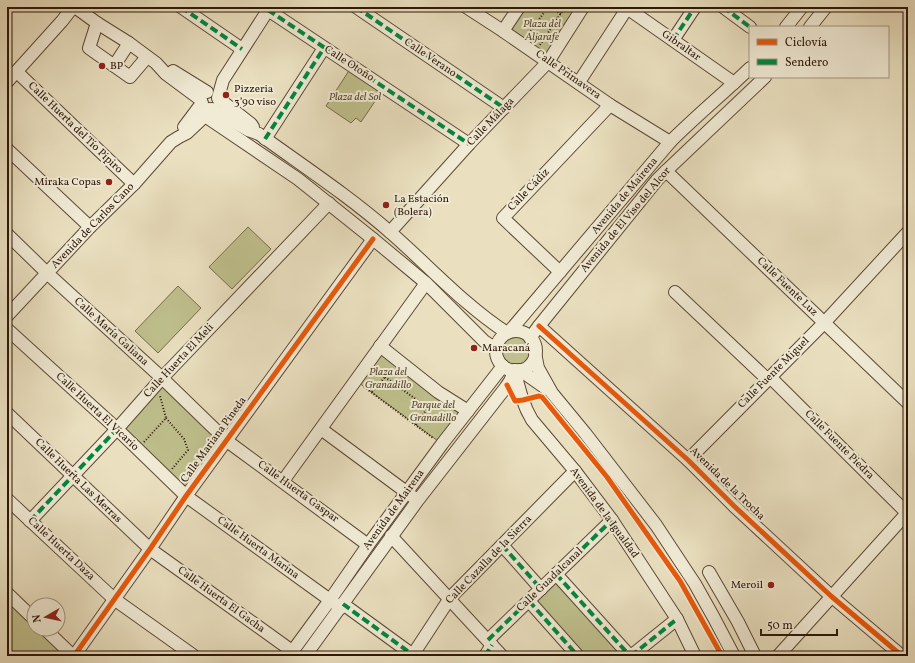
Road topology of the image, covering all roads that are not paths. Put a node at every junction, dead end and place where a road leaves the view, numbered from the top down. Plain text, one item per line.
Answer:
1 (74, 7) edge
2 (356, 7) edge
3 (466, 7) edge
4 (519, 7) edge
5 (583, 7) edge
6 (627, 7) edge
7 (694, 7) edge
8 (802, 7) edge
9 (826, 7) edge
10 (726, 8) edge
11 (188, 9) edge
12 (269, 9) edge
13 (97, 22) junction
14 (749, 26) edge
15 (787, 26) edge
16 (811, 26) edge
17 (503, 30) junction
18 (673, 40) junction
19 (129, 43) junction
20 (324, 48) junction
21 (242, 49) junction
22 (151, 60) junction
23 (548, 62) junction
24 (114, 66) junction
25 (749, 69) edge
26 (17, 72) junction
27 (764, 78) edge
28 (7, 82) edge
29 (579, 82) junction
30 (734, 83) junction
31 (209, 102) junction
32 (610, 105) junction
33 (504, 108) junction
34 (262, 137) junction
35 (670, 142) junction
36 (469, 144) junction
37 (7, 149) edge
38 (666, 171) junction
39 (134, 184) junction
40 (329, 203) junction
41 (90, 227) junction
42 (390, 232) junction
43 (908, 232) edge
44 (7, 234) edge
45 (373, 238) junction
46 (560, 272) junction
47 (47, 273) junction
48 (426, 283) junction
49 (675, 292) dead end
50 (465, 301) junction
51 (7, 316) edge
52 (824, 323) junction
53 (539, 326) junction
54 (7, 329) edge
55 (508, 333) junction
56 (561, 345) junction
57 (380, 346) junction
58 (533, 346) junction
59 (496, 347) junction
60 (513, 369) junction
61 (769, 378) junction
62 (160, 381) junction
63 (552, 393) junction
64 (908, 403) edge
65 (468, 411) junction
66 (7, 413) edge
67 (117, 429) junction
68 (321, 429) junction
69 (226, 441) junction
70 (688, 460) junction
71 (575, 471) junction
72 (72, 475) junction
73 (283, 482) junction
74 (408, 492) junction
75 (186, 496) junction
76 (7, 499) edge
77 (418, 500) junction
78 (908, 512) edge
79 (30, 520) junction
80 (612, 520) junction
81 (391, 536) junction
82 (368, 544) junction
83 (502, 545) junction
84 (150, 549) junction
85 (709, 572) dead end
86 (556, 574) junction
87 (541, 589) junction
88 (7, 593) edge
89 (832, 596) junction
90 (450, 598) junction
91 (725, 598) junction
92 (114, 600) junction
93 (330, 600) junction
94 (529, 601) junction
95 (342, 606) junction
96 (709, 608) junction
97 (26, 611) edge
98 (677, 619) junction
99 (53, 637) edge
100 (490, 643) junction
101 (290, 654) edge
102 (412, 655) edge
103 (73, 656) edge
104 (194, 656) edge
105 (305, 656) edge
106 (485, 656) edge
107 (502, 656) edge
108 (578, 656) edge
109 (630, 656) edge
110 (695, 656) edge
111 (734, 656) edge
112 (754, 656) edge
113 (778, 656) edge
114 (902, 656) edge

1 - 13 street
1 - 26 street
2 - 33 street, Calle Verano
3 - 17 street, Calle Primavera
4 - 17 street
5 - 23 street, Calle Málaga
6 - 18 street, Gibraltar
6 - 29 street
7 - 18 street
8 - 15 street
9 - 16 street
10 - 14 street
11 - 21 street
12 - 20 street, Calle Otoño
12 - 21 street
13 - 19 street
13 - 24 street
17 - 23 street, Calle Primavera
18 - 30 street, Gibraltar
19 - 22 street
19 - 24 street
20 - 34 street
20 - 36 street, Calle Otoño
21 - 31 street
22 - 24 street
22 - 31 street
23 - 29 street, Calle Primavera
23 - 33 street, Calle Málaga
25 - 30 street, Avenida de Mairena
26 - 28 street
26 - 39 street, Calle Huerta del Tío Pipiro
27 - 38 street, Avenida de El Viso del Alcor
29 - 32 street, Calle Primavera
30 - 35 street, Avenida de Mairena
31 - 34 street
31 - 39 street, Avenida de Carlos Cano
31 - 40 street
32 - 35 street, Calle Primavera
32 - 46 street, Calle Cádiz
33 - 36 street, Calle Málaga
34 - 42 street
35 - 46 street, Avenida de Mairena
36 - 42 street, Calle Málaga
37 - 41 street
38 - 52 street, Calle Fuente Luz
38 - 53 street, Avenida de El Viso del Alcor
39 - 41 street, Avenida de Carlos Cano
40 - 45 street
40 - 62 street, Calle Huerta El Meli
41 - 47 street, Avenida de Carlos Cano
42 - 50 street
43 - 52 street, Calle Fuente Miguel
44 - 47 street, Calle María Galiana
45 - 48 street
45 - 69 street, Calle Mariana Pineda
46 - 55 street, Avenida de Mairena
47 - 51 street, Avenida de Carlos Cano
47 - 62 street, Calle María Galiana
48 - 57 street
48 - 59 street
49 - 61 street, Calle Fuente Piedra
50 - 55 street
50 - 59 street
52 - 61 street, Calle Fuente Miguel
52 - 64 street, Calle Fuente Luz
53 - 56 street, Avenida de la Trocha
53 - 58 street, Avenida de El Viso del Alcor
54 - 67 street, Calle Huerta El Vicario
55 - 58 street
55 - 59 street
56 - 58 street
56 - 70 street, Avenida de la Trocha
57 - 65 street
57 - 68 street
58 - 60 street
58 - 63 street
59 - 60 street
60 - 63 street
60 - 65 street, Avenida de Mairena
60 - 71 street, Avenida de la Igualdad
60 - 77 street
61 - 70 street, Calle Fuente Miguel
61 - 78 street, Calle Fuente Piedra
62 - 67 street, Calle Huerta El Meli
62 - 69 street, Calle María Galiana
63 - 96 street
65 - 74 street, Avenida de Mairena
66 - 72 street, Calle Huerta Las Merras
67 - 72 street, Calle Huerta El Meli
67 - 75 street, Calle Huerta El Vicario
68 - 73 street
68 - 74 street
69 - 73 street, Calle Huerta Gaspar
69 - 75 street, Calle Mariana Pineda
70 - 89 street, Avenida de la Trocha
71 - 80 street, Avenida de la Igualdad
71 - 83 street, Calle Cazalla de la Sierra
72 - 79 street, Calle Huerta El Meli
72 - 84 street, Calle Huerta Las Merras
73 - 82 street, Calle Huerta Gaspar
74 - 77 street
74 - 82 street, Avenida de Mairena
75 - 84 street, Calle Mariana Pineda
75 - 93 street, Calle Huerta Marina
76 - 79 street, Calle Huerta Daza
77 - 81 street
78 - 89 street
79 - 92 street, Calle Huerta Daza
80 - 86 street, Calle Guadalcanal
80 - 98 street, Avenida de la Igualdad
81 - 90 street
81 - 95 street
82 - 93 street, Avenida de Mairena
83 - 87 street
83 - 90 street, Calle Cazalla de la Sierra
84 - 92 street, Calle Mariana Pineda
84 - 101 street, Calle Huerta El Gacha
85 - 91 street
86 - 87 street, Calle Guadalcanal
86 - 109 street
87 - 94 street, Calle Guadalcanal
88 - 97 street
89 - 113 street
89 - 114 street, Avenida de la Trocha
90 - 100 street
90 - 102 street, Calle Cazalla de la Sierra
91 - 96 street
91 - 112 street
92 - 103 street, Calle Mariana Pineda
92 - 104 street, Calle Huerta Daza
93 - 95 street
93 - 101 street, Avenida de Mairena
94 - 100 street, Calle Guadalcanal
94 - 108 street
95 - 102 street
95 - 105 street
96 - 111 street
98 - 109 street
98 - 110 street, Avenida de la Igualdad
99 - 103 street
100 - 106 street, Calle Guadalcanal
100 - 107 street

